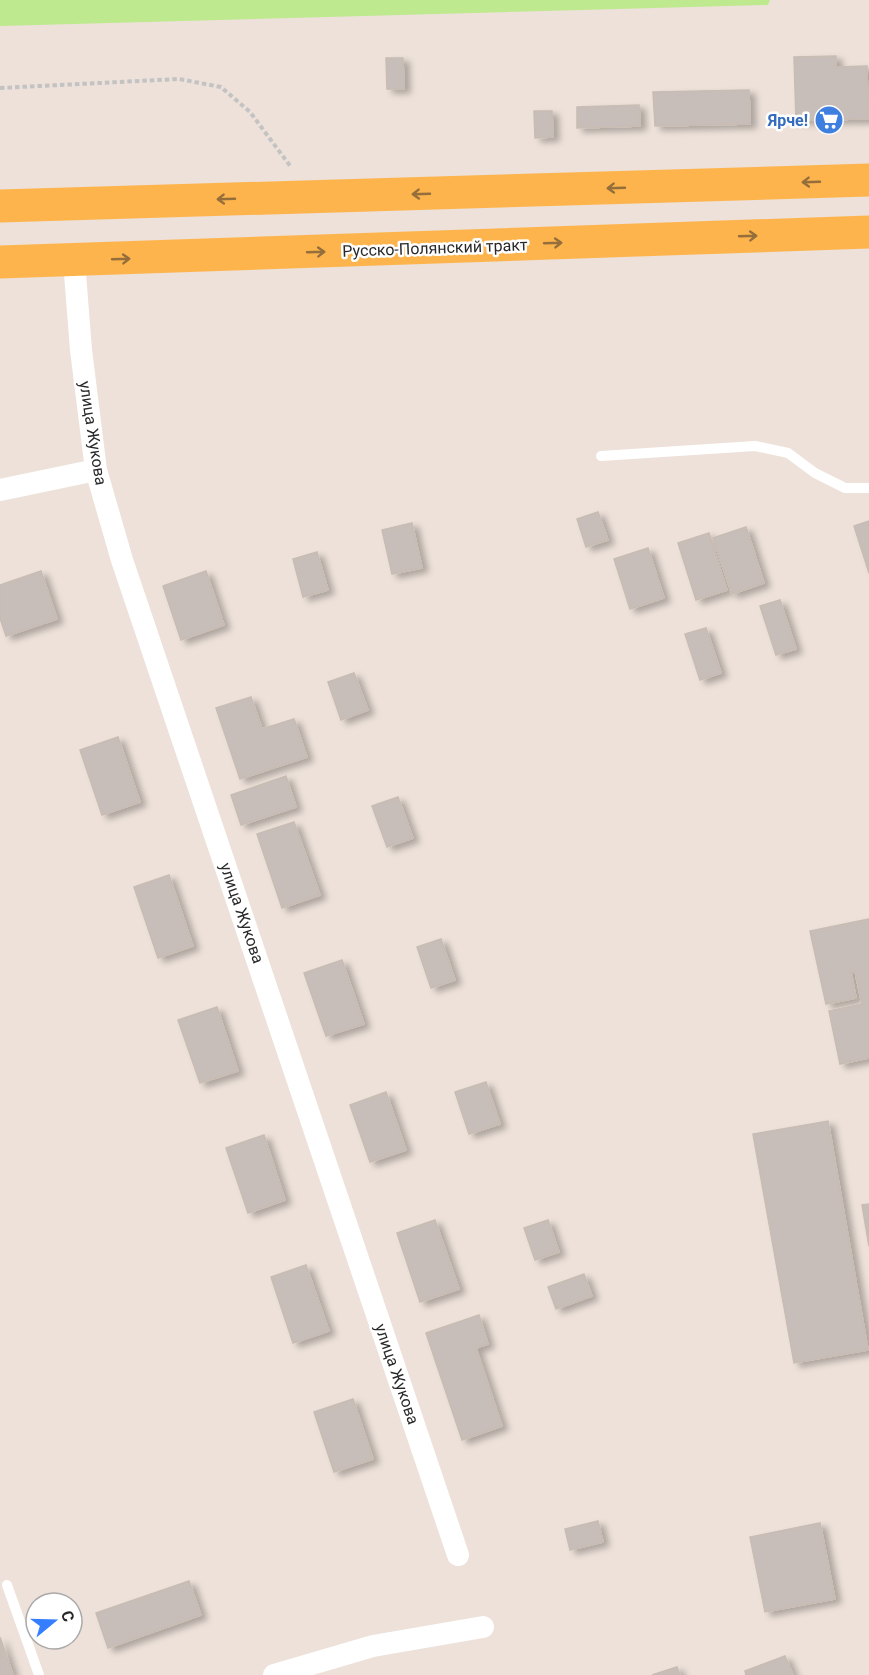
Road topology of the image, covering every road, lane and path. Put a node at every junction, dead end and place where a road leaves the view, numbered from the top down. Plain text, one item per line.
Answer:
1 (0, 88) edge
2 (869, 180) edge
3 (315, 197) junction
4 (0, 206) edge
5 (869, 232) edge
6 (74, 261) junction
7 (0, 262) edge
8 (601, 456) dead end
9 (96, 470) junction
10 (869, 488) edge
11 (0, 490) edge
12 (459, 1555) dead end
13 (7, 1585) dead end
14 (483, 1627) dead end
15 (39, 1675) edge
16 (274, 1675) edge

1 - 3 path
2 -> 3 main road
3 -> 4 main road
6 -> 5 main road, Русско-Полянский тракт
6 - 7 main road, Русско-Полянский тракт
6 - 9 street, улица Жукова
8 - 10 lane
9 - 11 street
9 - 12 street, улица Жукова
13 - 15 lane
14 - 16 street

